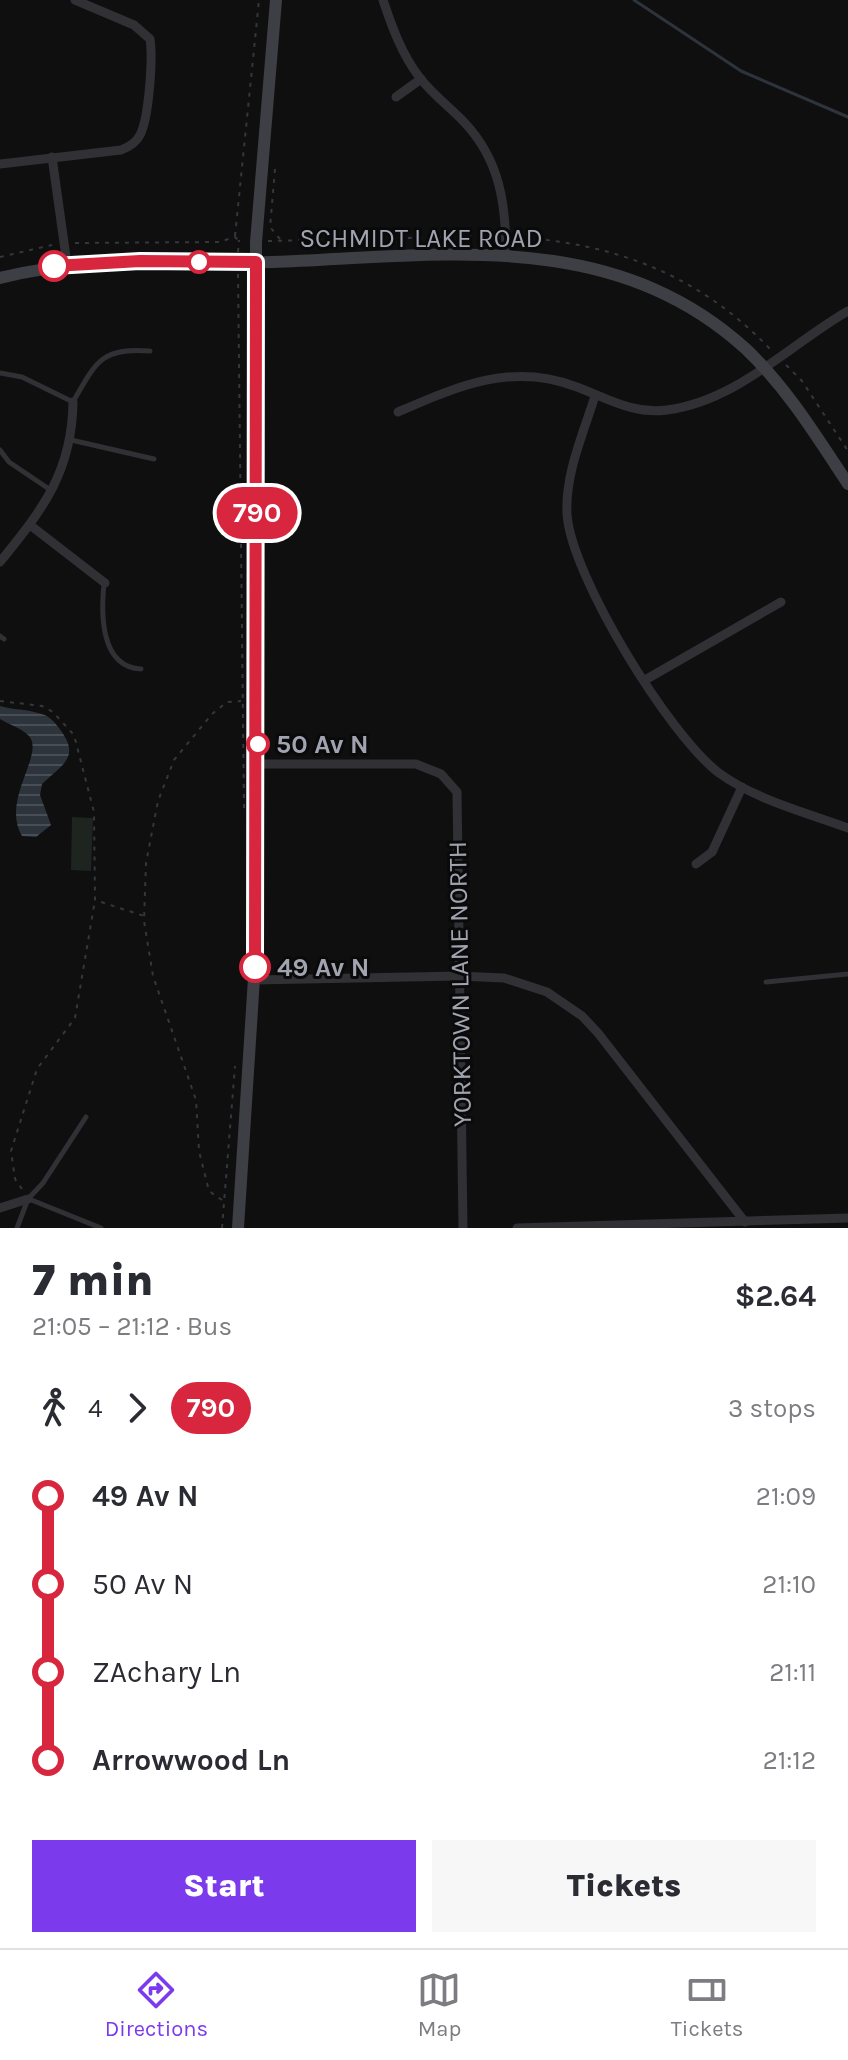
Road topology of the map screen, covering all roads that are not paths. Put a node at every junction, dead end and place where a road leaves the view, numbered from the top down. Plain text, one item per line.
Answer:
1 (75, 0) edge
2 (276, 0) edge
3 (383, 0) edge
4 (421, 79) junction
5 (396, 97) dead end
6 (52, 157) junction
7 (0, 164) edge
8 (506, 255) junction
9 (256, 262) junction
10 (67, 264) junction
11 (0, 278) edge
12 (848, 311) edge
13 (150, 351) dead end
14 (763, 369) junction
15 (0, 373) edge
16 (595, 396) junction
17 (73, 402) junction
18 (398, 412) dead end
19 (71, 440) junction
20 (0, 450) edge
21 (154, 459) dead end
22 (848, 484) edge
23 (52, 492) junction
24 (30, 525) junction
25 (0, 562) edge
26 (105, 583) joint
27 (781, 602) dead end
28 (141, 669) dead end
29 (645, 680) junction
30 (258, 764) junction
31 (742, 787) junction
32 (848, 828) edge
33 (696, 864) dead end
34 (848, 974) edge
35 (459, 976) junction
36 (255, 980) junction
37 (766, 982) dead end
38 (86, 1117) dead end
39 (28, 1199) junction
40 (0, 1208) edge
41 (848, 1218) edge
42 (745, 1222) junction
43 (17, 1228) edge
44 (101, 1228) edge
45 (238, 1228) edge
46 (463, 1228) edge
47 (517, 1228) edge

1 - 6 street
2 - 9 street
3 - 4 street
4 - 5 street
4 - 8 street
6 - 7 street
6 - 10 street
8 - 9 street, SCHMIDT LAKE ROAD
8 - 14 street, SCHMIDT LAKE ROAD
9 - 10 street, SCHMIDT LAKE ROAD
9 - 30 street
10 - 11 street, SCHMIDT LAKE ROAD
12 - 14 street
13 - 17 lane
14 - 16 street
14 - 22 street, SCHMIDT LAKE ROAD
15 - 17 lane
16 - 18 street
16 - 29 street
17 - 19 street
19 - 21 lane
19 - 23 street
20 - 23 lane
23 - 24 street
24 - 25 street
24 - 26 street
26 - 28 lane
27 - 29 street
29 - 31 street
30 - 35 street, YORKTOWN LANE NORTH
30 - 36 street
31 - 32 street
31 - 33 street
34 - 37 lane
35 - 36 street
35 - 42 street
35 - 46 street, YORKTOWN LANE NORTH
36 - 45 street
38 - 39 lane
39 - 40 street
39 - 43 lane
39 - 44 lane
41 - 42 street
42 - 47 street

